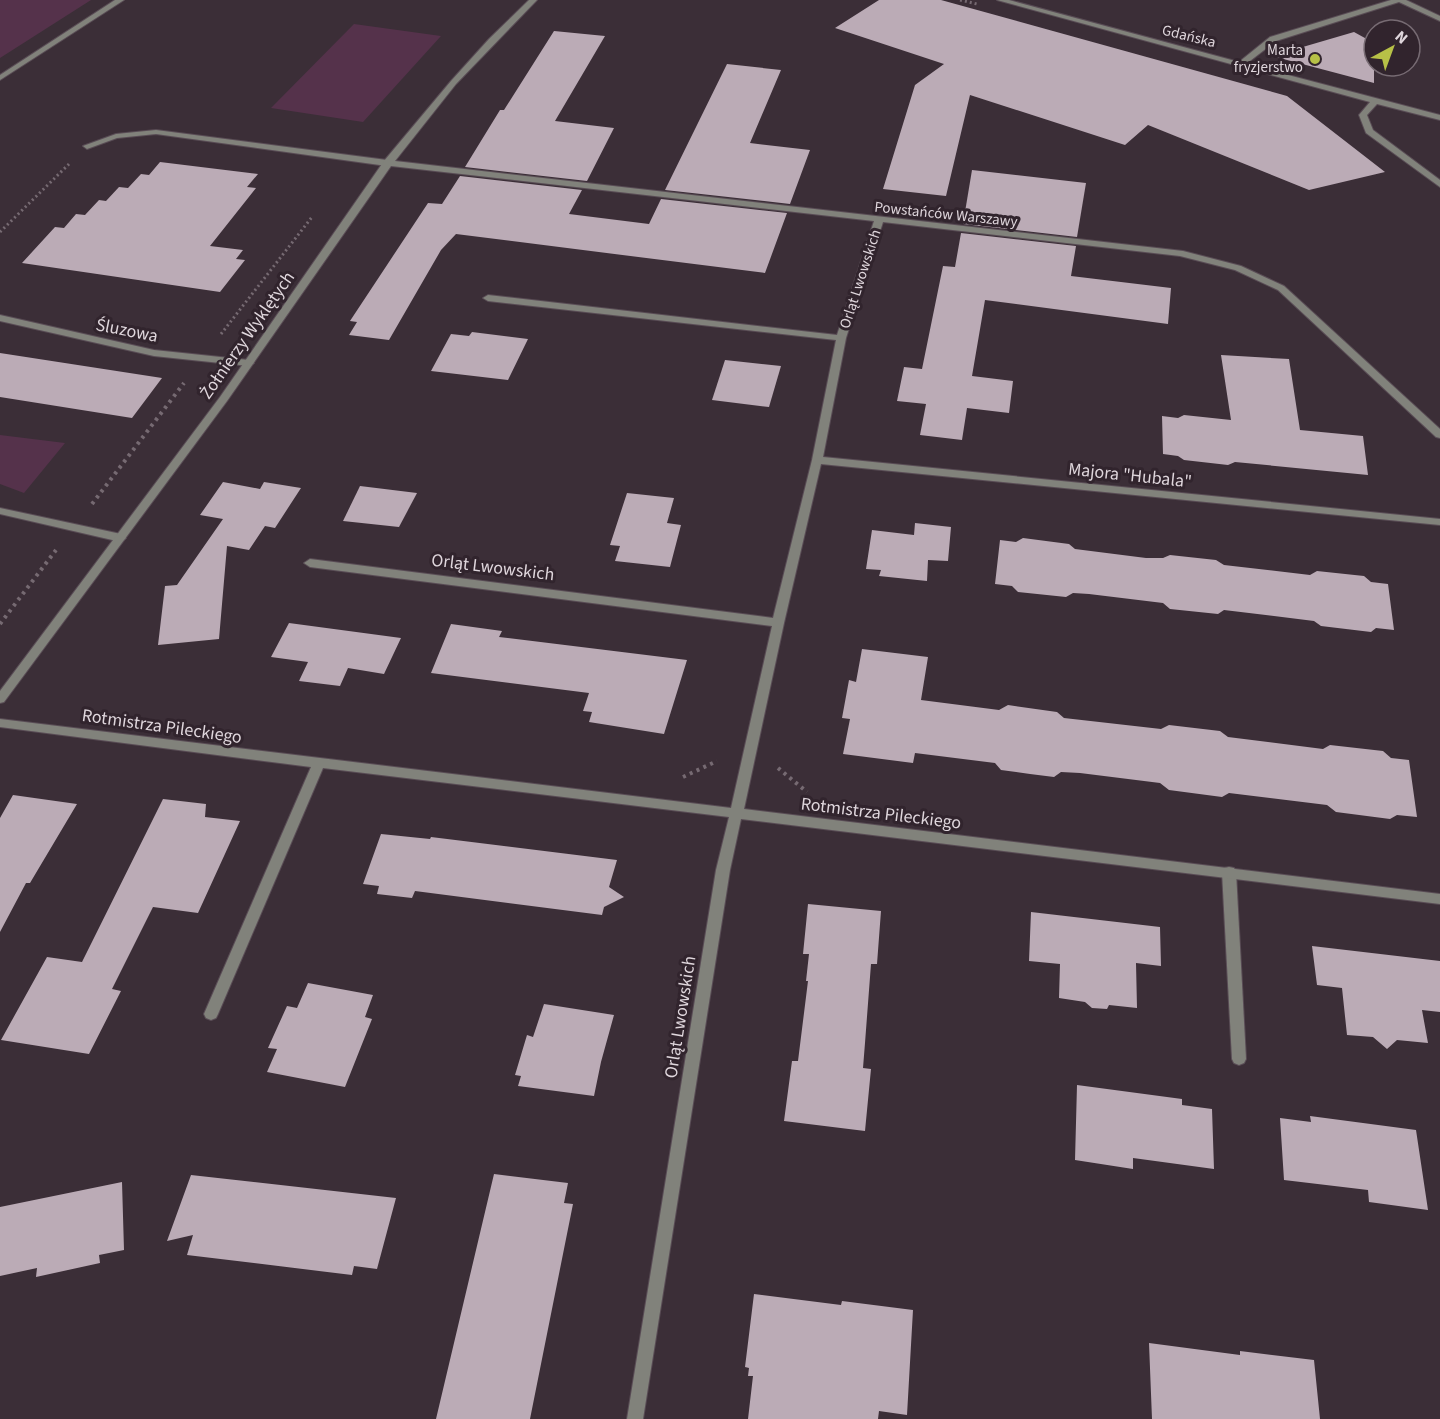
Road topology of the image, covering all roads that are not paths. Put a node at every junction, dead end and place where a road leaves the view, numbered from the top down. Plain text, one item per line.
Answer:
1 (120, 0) edge
2 (532, 0) edge
3 (1001, 0) edge
4 (1400, 0) edge
5 (1440, 19) edge
6 (1241, 64) junction
7 (0, 78) edge
8 (1374, 102) junction
9 (1440, 118) edge
10 (87, 146) road end
11 (387, 163) junction
12 (1440, 184) edge
13 (879, 220) junction
14 (488, 298) dead end
15 (0, 318) edge
16 (841, 338) junction
17 (249, 363) junction
18 (1440, 435) edge
19 (818, 460) junction
20 (0, 511) edge
21 (1440, 522) edge
22 (121, 538) junction
23 (310, 563) dead end
24 (777, 623) junction
25 (0, 699) edge
26 (0, 723) edge
27 (318, 765) junction
28 (735, 814) junction
29 (1229, 872) junction
30 (1440, 899) edge
31 (211, 1014) dead end
32 (1239, 1059) dead end
33 (635, 1419) edge

1 - 7 street
2 - 11 street, Żołnierzy Wyklętych
3 - 6 street, Gdańska
4 - 5 street
4 - 6 street
6 - 8 street, Gdańska
8 - 9 street, Gdańska
8 - 12 street
10 - 11 street, Powstańców Warszawy
11 - 13 street, Powstańców Warszawy
11 - 17 street, Żołnierzy Wyklętych
13 - 16 street, Orląt Lwowskich
13 - 18 street, Powstańców Warszawy
14 - 16 street, Orląt Lwowskich
15 - 17 street, Śluzowa
16 - 19 street, Orląt Lwowskich
17 - 22 street, Żołnierzy Wyklętych
19 - 21 street, Majora "Hubala"
19 - 24 street, Orląt Lwowskich
20 - 22 street
22 - 25 street, Żołnierzy Wyklętych
23 - 24 street, Orląt Lwowskich
24 - 28 street, Orląt Lwowskich
26 - 27 street, Rotmistrza Pileckiego
27 - 28 street, Rotmistrza Pileckiego
27 - 31 street
28 - 29 street, Rotmistrza Pileckiego
28 - 33 street, Orląt Lwowskich
29 - 30 street, Rotmistrza Pileckiego
29 - 32 street

